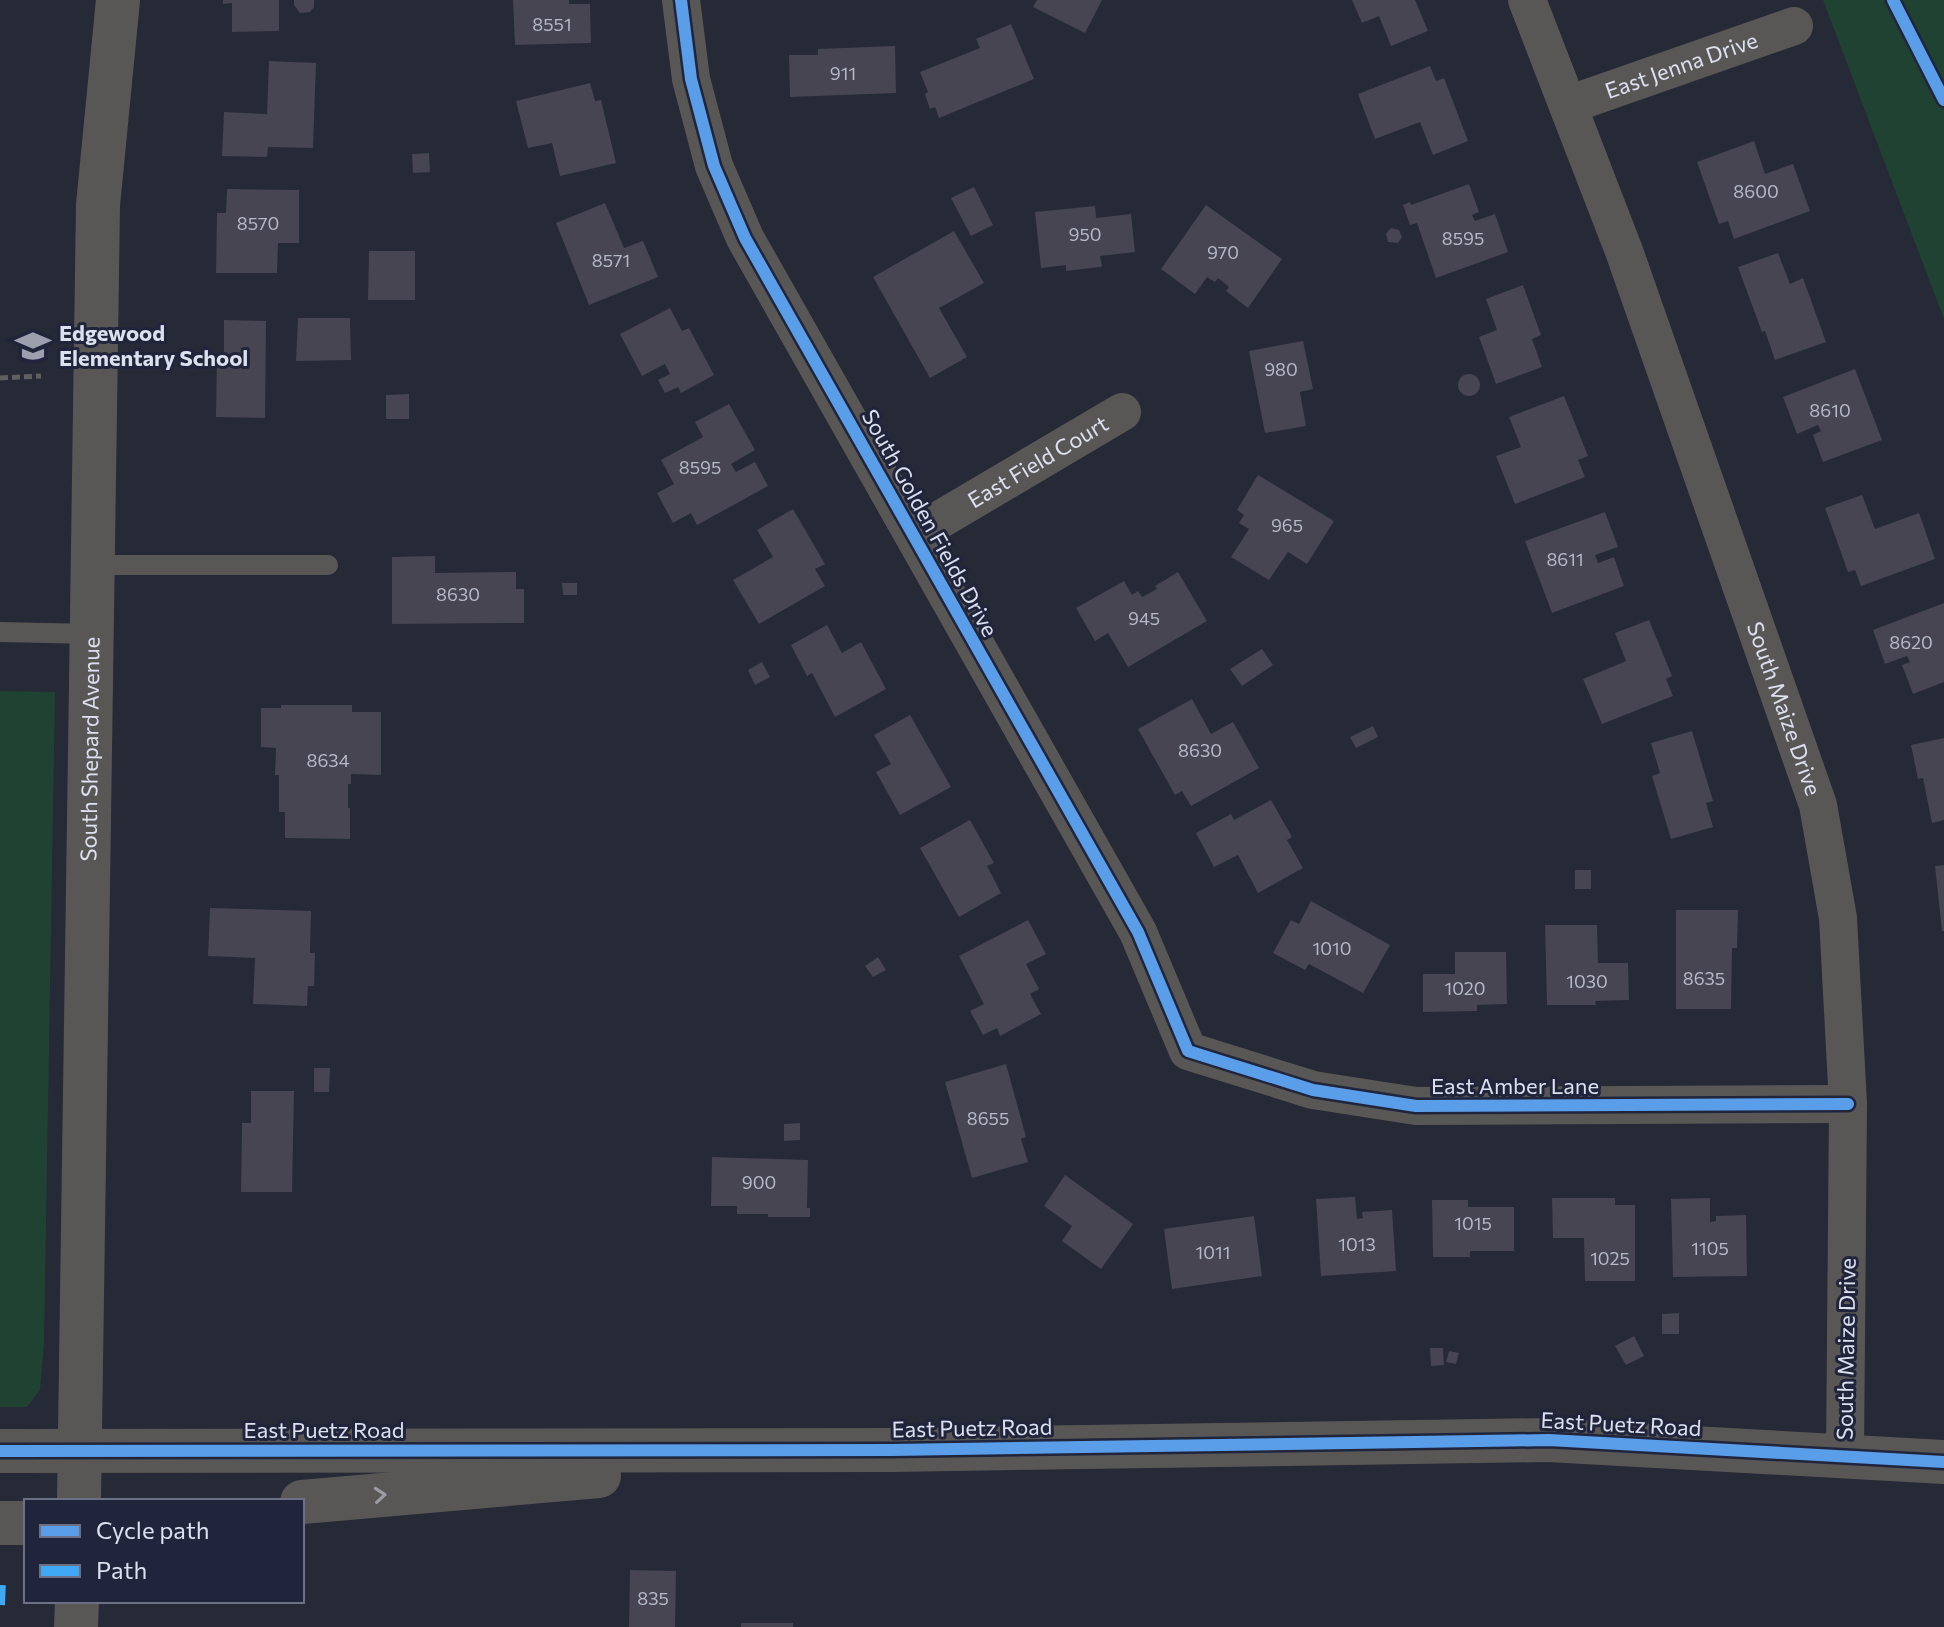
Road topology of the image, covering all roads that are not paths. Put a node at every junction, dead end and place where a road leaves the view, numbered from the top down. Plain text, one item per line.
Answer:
1 (118, 0) edge
2 (681, 0) edge
3 (1527, 0) edge
4 (1794, 26) dead end
5 (1568, 105) junction
6 (1122, 412) dead end
7 (914, 535) junction
8 (93, 565) junction
9 (328, 565) dead end
10 (0, 632) edge
11 (92, 634) junction
12 (1188, 1051) joint
13 (1848, 1104) junction
14 (892, 1450) junction
15 (0, 1451) edge
16 (80, 1451) junction
17 (1845, 1455) junction
18 (1944, 1462) edge
19 (79, 1499) edge
20 (304, 1502) edge
21 (0, 1523) edge
22 (24, 1523) edge
23 (77, 1603) edge
24 (76, 1627) edge

1 - 8 street, South Shepard Avenue
2 - 7 street, South Golden Fields Drive
3 - 5 street, South Maize Drive
4 - 5 street, East Jenna Drive
5 - 13 street, South Maize Drive
6 - 7 street, East Field Court
7 - 12 street, South Golden Fields Drive
8 - 9 lane
8 - 11 street, South Shepard Avenue
10 - 11 lane
11 - 16 street, South Shepard Avenue
12 - 13 street, East Amber Lane
13 - 17 street, South Maize Drive
14 - 16 street, East Puetz Road
14 - 17 street, East Puetz Road
20 -> 14 street, East Puetz Road
15 - 16 street, East Puetz Road
16 - 19 street, South Shepard Avenue
17 - 18 street, East Puetz Road
21 - 22 street
23 - 24 street

